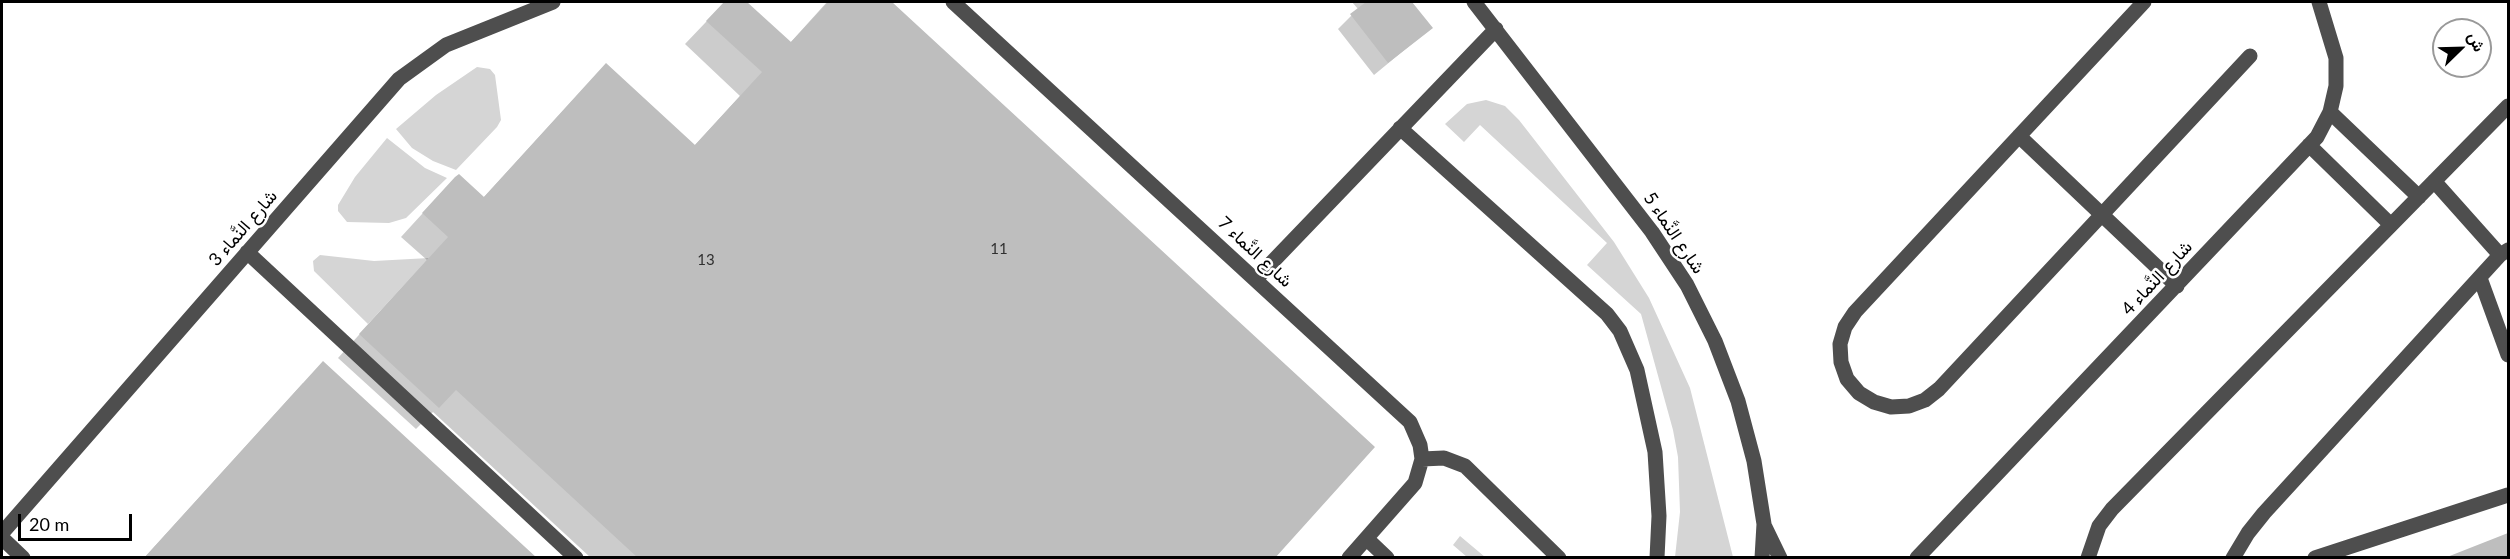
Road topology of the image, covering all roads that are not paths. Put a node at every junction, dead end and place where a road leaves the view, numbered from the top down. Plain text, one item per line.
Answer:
1 (553, 2) edge
2 (953, 2) edge
3 (1474, 2) edge
4 (2144, 2) edge
5 (2319, 2) edge
6 (1496, 29) junction
7 (2250, 56) dead end
8 (2508, 106) edge
9 (2330, 112) junction
10 (1400, 128) junction
11 (2019, 136) junction
12 (2309, 145) junction
13 (2434, 182) junction
14 (2420, 197) junction
15 (2101, 214) junction
16 (2391, 225) junction
17 (247, 252) junction
18 (2504, 253) edge
19 (2480, 278) junction
20 (1256, 279) junction
21 (2177, 286) junction
22 (2508, 355) edge
23 (1422, 459) junction
24 (2508, 495) edge
25 (1764, 524) junction
26 (2, 533) edge
27 (2, 538) edge
28 (1366, 538) junction
29 (1922, 555) edge
30 (23, 558) edge
31 (576, 558) edge
32 (1349, 558) edge
33 (1387, 558) edge
34 (1559, 558) edge
35 (1657, 558) edge
36 (1762, 558) edge
37 (1780, 558) edge
38 (2088, 558) edge
39 (2233, 558) edge
40 (2315, 558) edge

1 - 17 street, شارع النَّماء 3
2 - 20 street, شارع النَّماء 7
3 - 6 street, شارع النَّماء 5
4 - 11 street
5 - 9 street, شارع النَّماء 4
6 - 10 street
6 - 25 street, شارع النَّماء 5
7 - 15 street
8 - 13 street
9 - 12 street, شارع النَّماء 4
9 - 14 street
10 - 20 street
10 - 35 street
11 - 15 street
11 - 15 street
12 - 16 street
12 - 21 street, شارع النَّماء 4
13 - 14 street
13 - 18 street
14 - 16 street
15 - 21 street
16 - 38 street
17 - 26 street, شارع النَّماء 3
17 - 31 street
18 - 19 street
19 - 22 street
19 - 39 street
20 - 23 street, شارع النَّماء 7
21 - 29 street, شارع النَّماء 4
23 - 28 street
23 - 34 street
24 - 40 street
25 - 36 street, شارع النَّماء 5
25 - 37 street, شارع النَّماء 5
27 - 30 street
28 - 32 street
28 - 33 street

